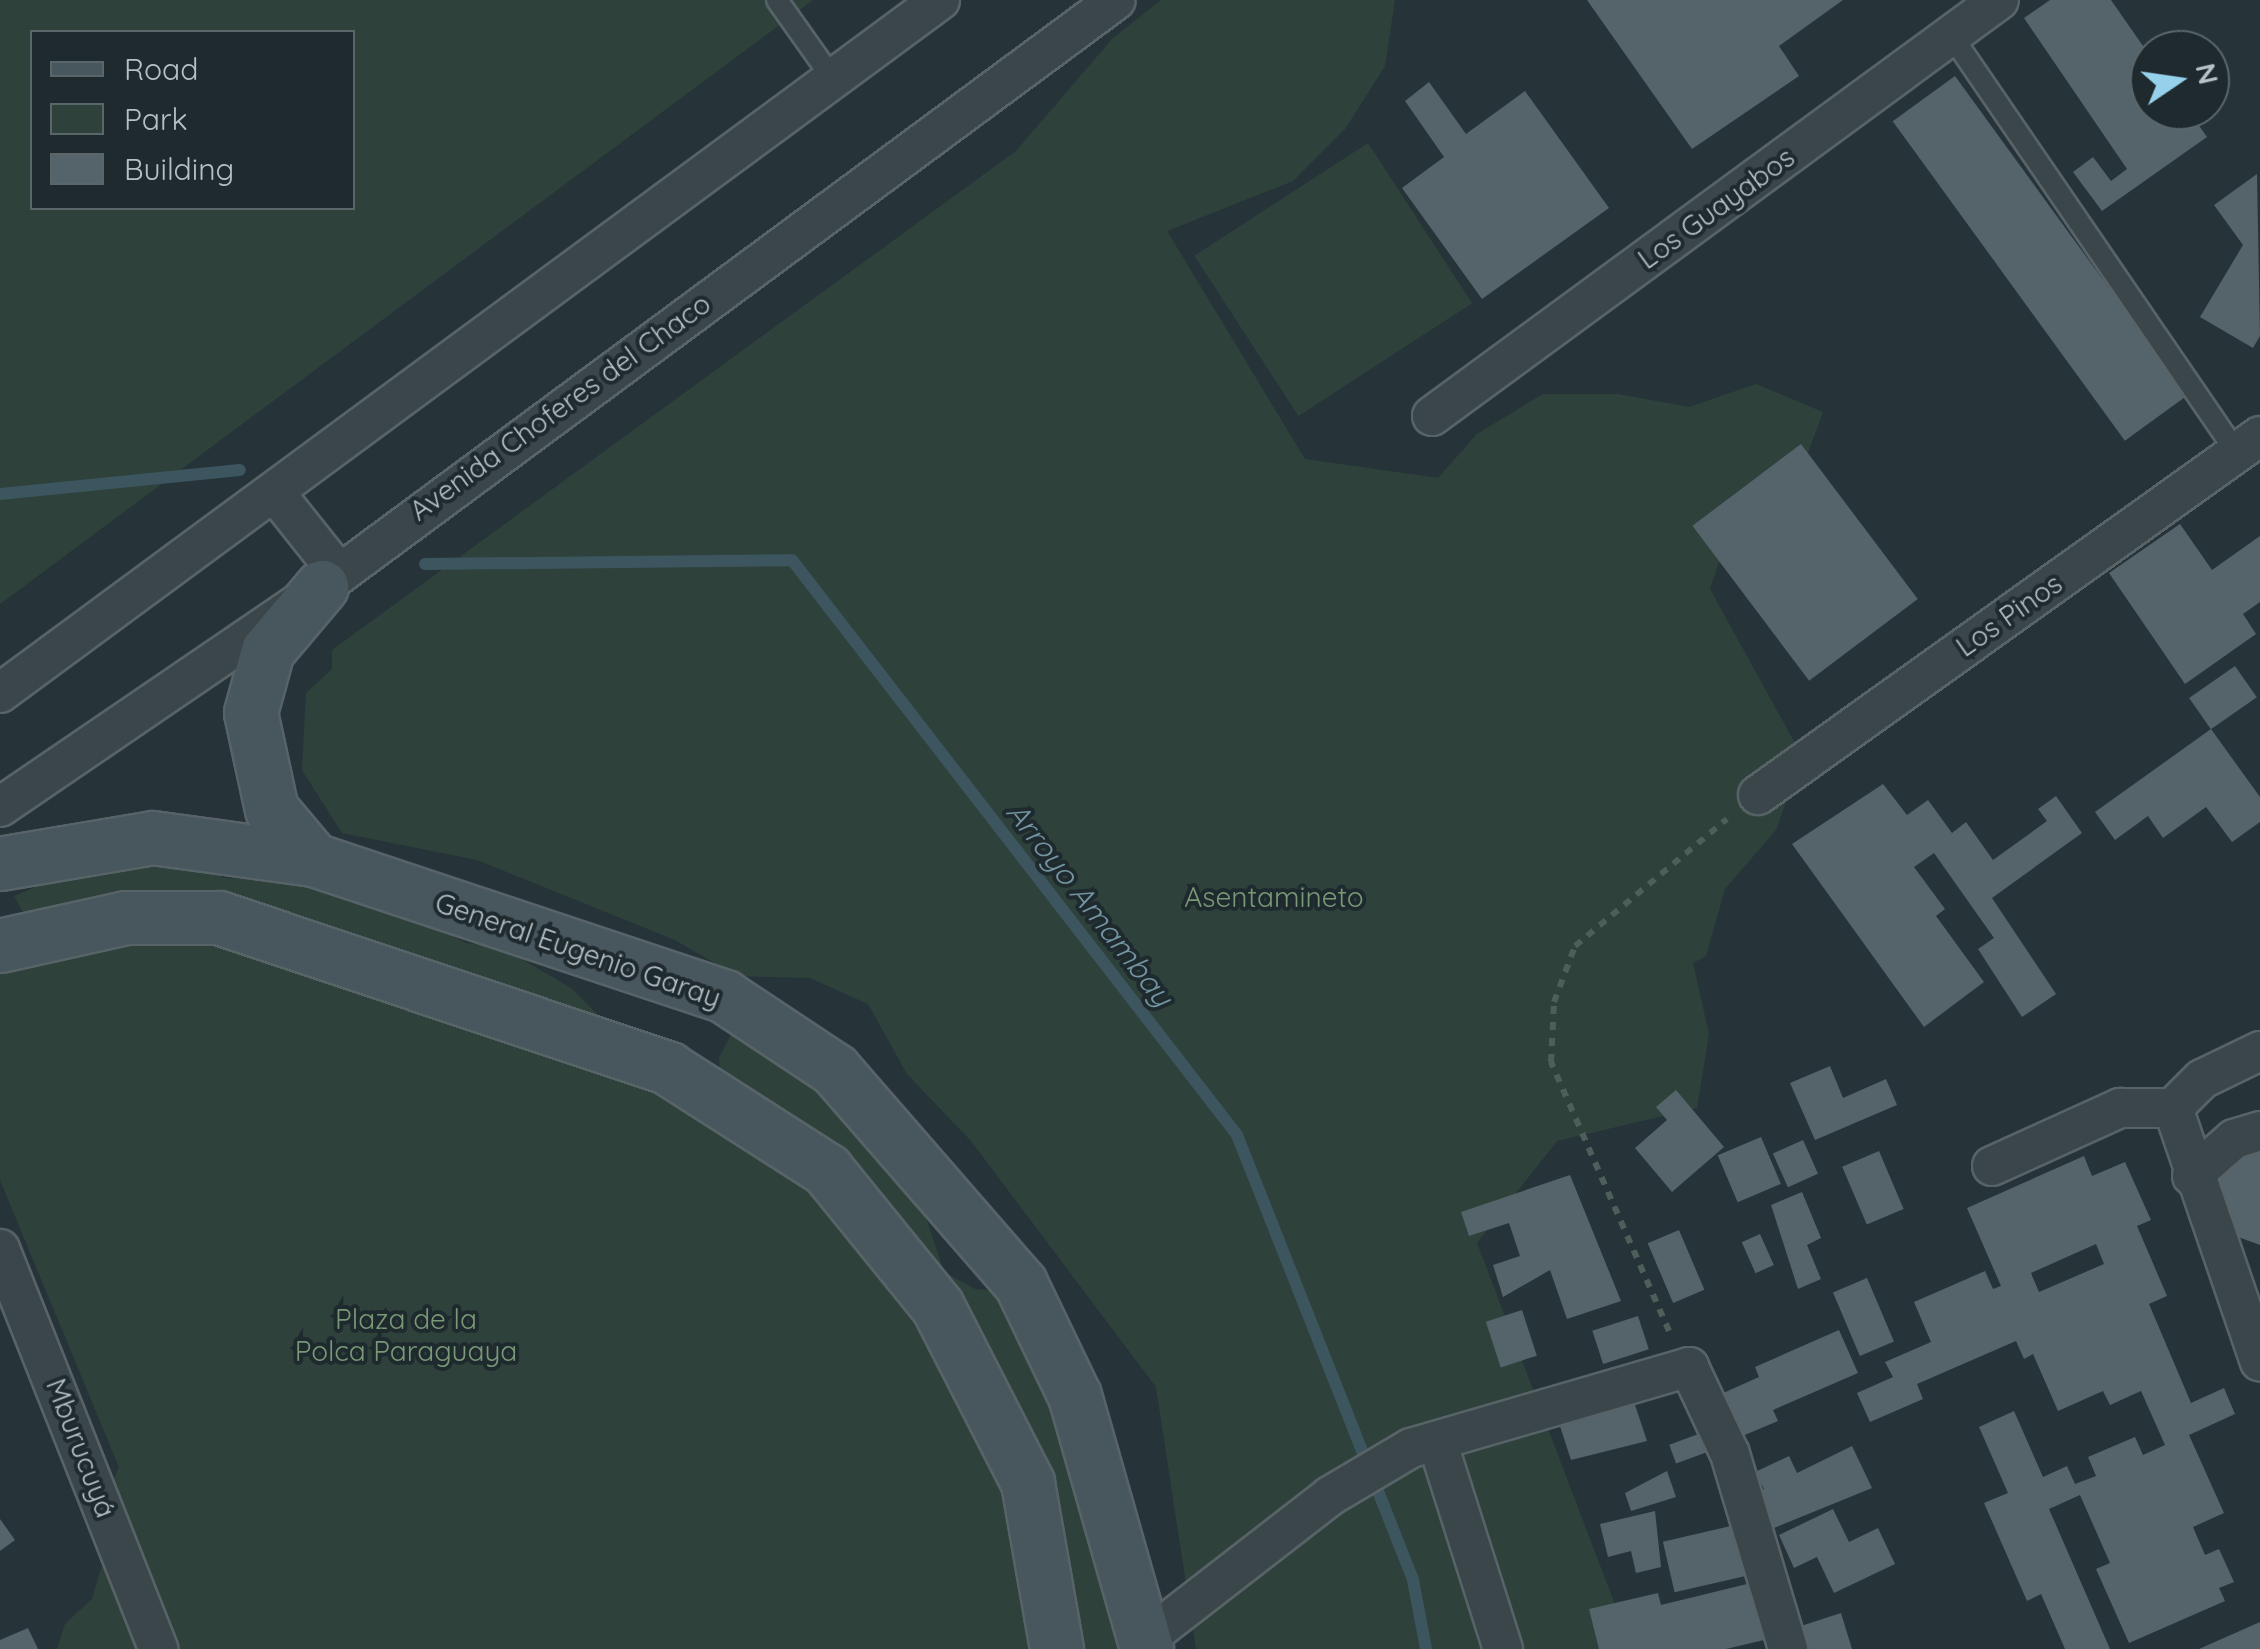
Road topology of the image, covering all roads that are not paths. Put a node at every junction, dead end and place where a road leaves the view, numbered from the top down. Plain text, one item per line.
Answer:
1 (777, 0) edge
2 (940, 0) edge
3 (1116, 0) edge
4 (1999, 0) edge
5 (1951, 35) junction
6 (833, 80) junction
7 (1432, 416) dead end
8 (2249, 444) edge
9 (276, 493) junction
10 (329, 579) junction
11 (0, 693) edge
12 (1758, 794) road end
13 (0, 806) edge
14 (314, 860) junction
15 (0, 864) edge
16 (0, 946) edge
17 (2260, 1052) edge
18 (2173, 1108) junction
19 (2260, 1132) edge
20 (1992, 1166) dead end
21 (2192, 1176) junction
22 (0, 1249) edge
23 (0, 1328) edge
24 (44, 1351) junction
25 (2260, 1362) edge
26 (1424, 1444) junction
27 (1147, 1643) edge
28 (158, 1649) edge
29 (1058, 1649) edge
30 (1503, 1649) edge
31 (1788, 1649) edge

1 - 6 lane
2 - 6 street
3 - 10 street, Avenida Choferes del Chaco
4 - 5 street, Los Guayabos
5 - 7 street, Los Guayabos
5 - 8 lane
6 - 9 street
8 - 12 street, Los Pinos
9 - 10 street
9 - 11 street
10 - 13 street, Avenida Choferes del Chaco
10 - 14 street
14 - 15 street, General Eugenio Garay
14 - 27 street, General Eugenio Garay
16 - 29 street
17 - 18 street
18 - 20 street
18 - 21 street
19 - 21 street
21 - 25 street
22 - 24 street, Mburucuyá
23 - 24 street
24 - 28 street, Mburucuyá
26 - 27 street
26 - 30 street
26 - 31 street

